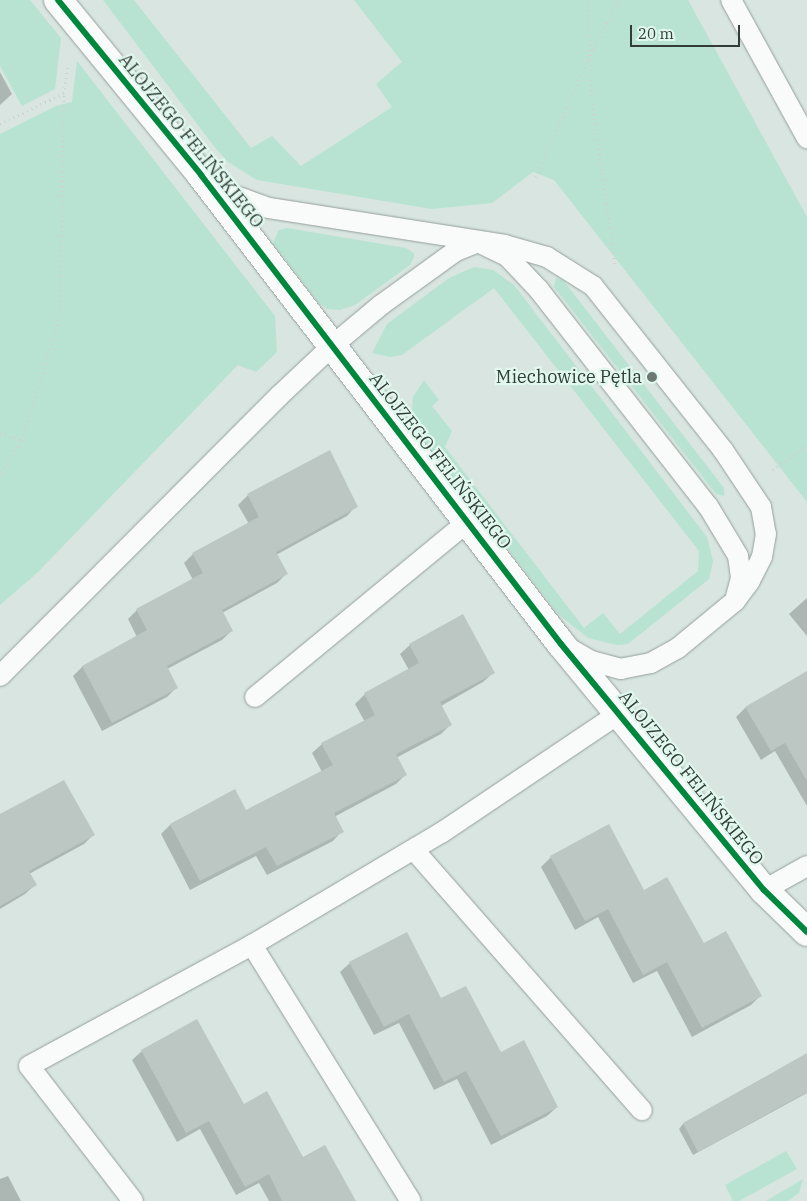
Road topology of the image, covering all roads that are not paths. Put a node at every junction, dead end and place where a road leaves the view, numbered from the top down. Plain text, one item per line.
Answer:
1 (58, 0) edge
2 (731, 0) edge
3 (807, 138) edge
4 (201, 175) junction
5 (478, 242) junction
6 (332, 346) junction
7 (467, 522) junction
8 (735, 601) junction
9 (561, 644) junction
10 (0, 676) edge
11 (255, 697) dead end
12 (618, 714) junction
13 (414, 850) junction
14 (807, 866) edge
15 (764, 890) junction
16 (807, 932) edge
17 (252, 945) junction
18 (642, 1110) dead end
19 (133, 1201) edge
20 (411, 1201) edge

1 - 4 street, ALOJZEGO FELIŃSKIEGO
2 - 3 lane
4 - 5 lane
4 - 6 street, ALOJZEGO FELIŃSKIEGO
5 - 6 lane
5 - 8 lane
5 - 8 lane
6 - 7 street, ALOJZEGO FELIŃSKIEGO
6 - 10 lane
7 - 9 street, ALOJZEGO FELIŃSKIEGO
7 - 11 lane
8 - 9 lane
9 - 12 street, ALOJZEGO FELIŃSKIEGO
12 - 13 lane
12 - 15 street, ALOJZEGO FELIŃSKIEGO
13 - 17 lane
13 - 18 lane
14 - 15 lane
15 - 16 street, ALOJZEGO FELIŃSKIEGO
17 - 19 lane
17 - 20 lane

